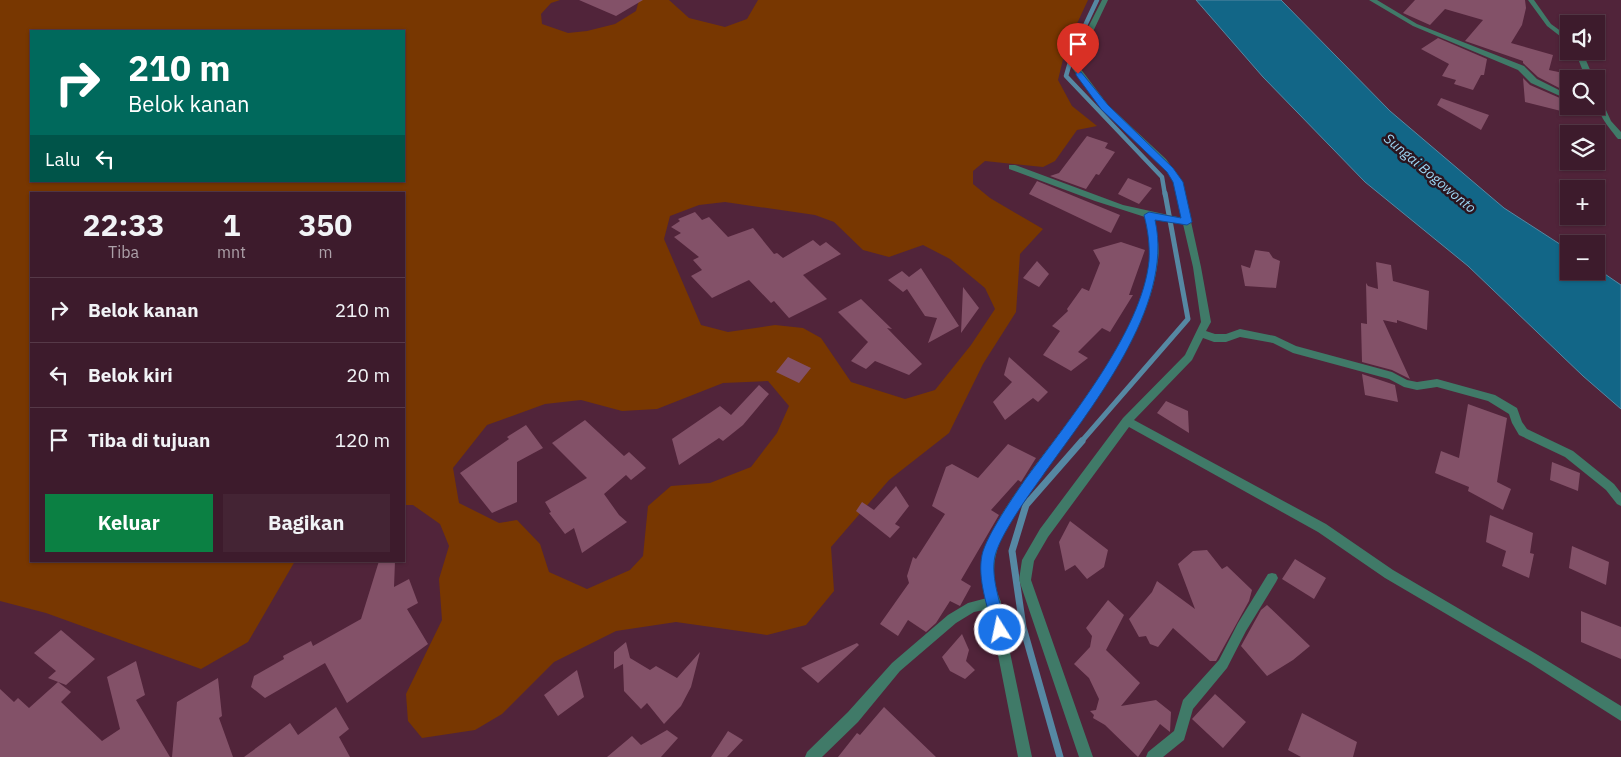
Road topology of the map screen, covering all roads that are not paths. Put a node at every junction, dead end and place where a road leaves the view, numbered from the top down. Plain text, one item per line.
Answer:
1 (1105, 0) edge
2 (1372, 0) edge
3 (1531, 0) edge
4 (1560, 34) edge
5 (1560, 94) edge
6 (1604, 115) edge
7 (1621, 137) edge
8 (1012, 167) dead end
9 (1153, 216) junction
10 (1184, 222) junction
11 (1201, 333) junction
12 (1127, 422) junction
13 (1621, 501) edge
14 (1272, 578) dead end
15 (995, 602) junction
16 (1621, 714) edge
17 (812, 757) edge
18 (1025, 757) edge
19 (1086, 757) edge
20 (1153, 757) edge

1 - 10 street
2 - 5 street
3 - 4 street
6 - 7 street
8 - 9 street
9 - 10 street
9 - 15 street
10 - 11 street
11 - 12 street
11 - 13 street
12 - 16 street
12 - 19 street
14 - 20 street
15 - 17 street
15 - 18 street

